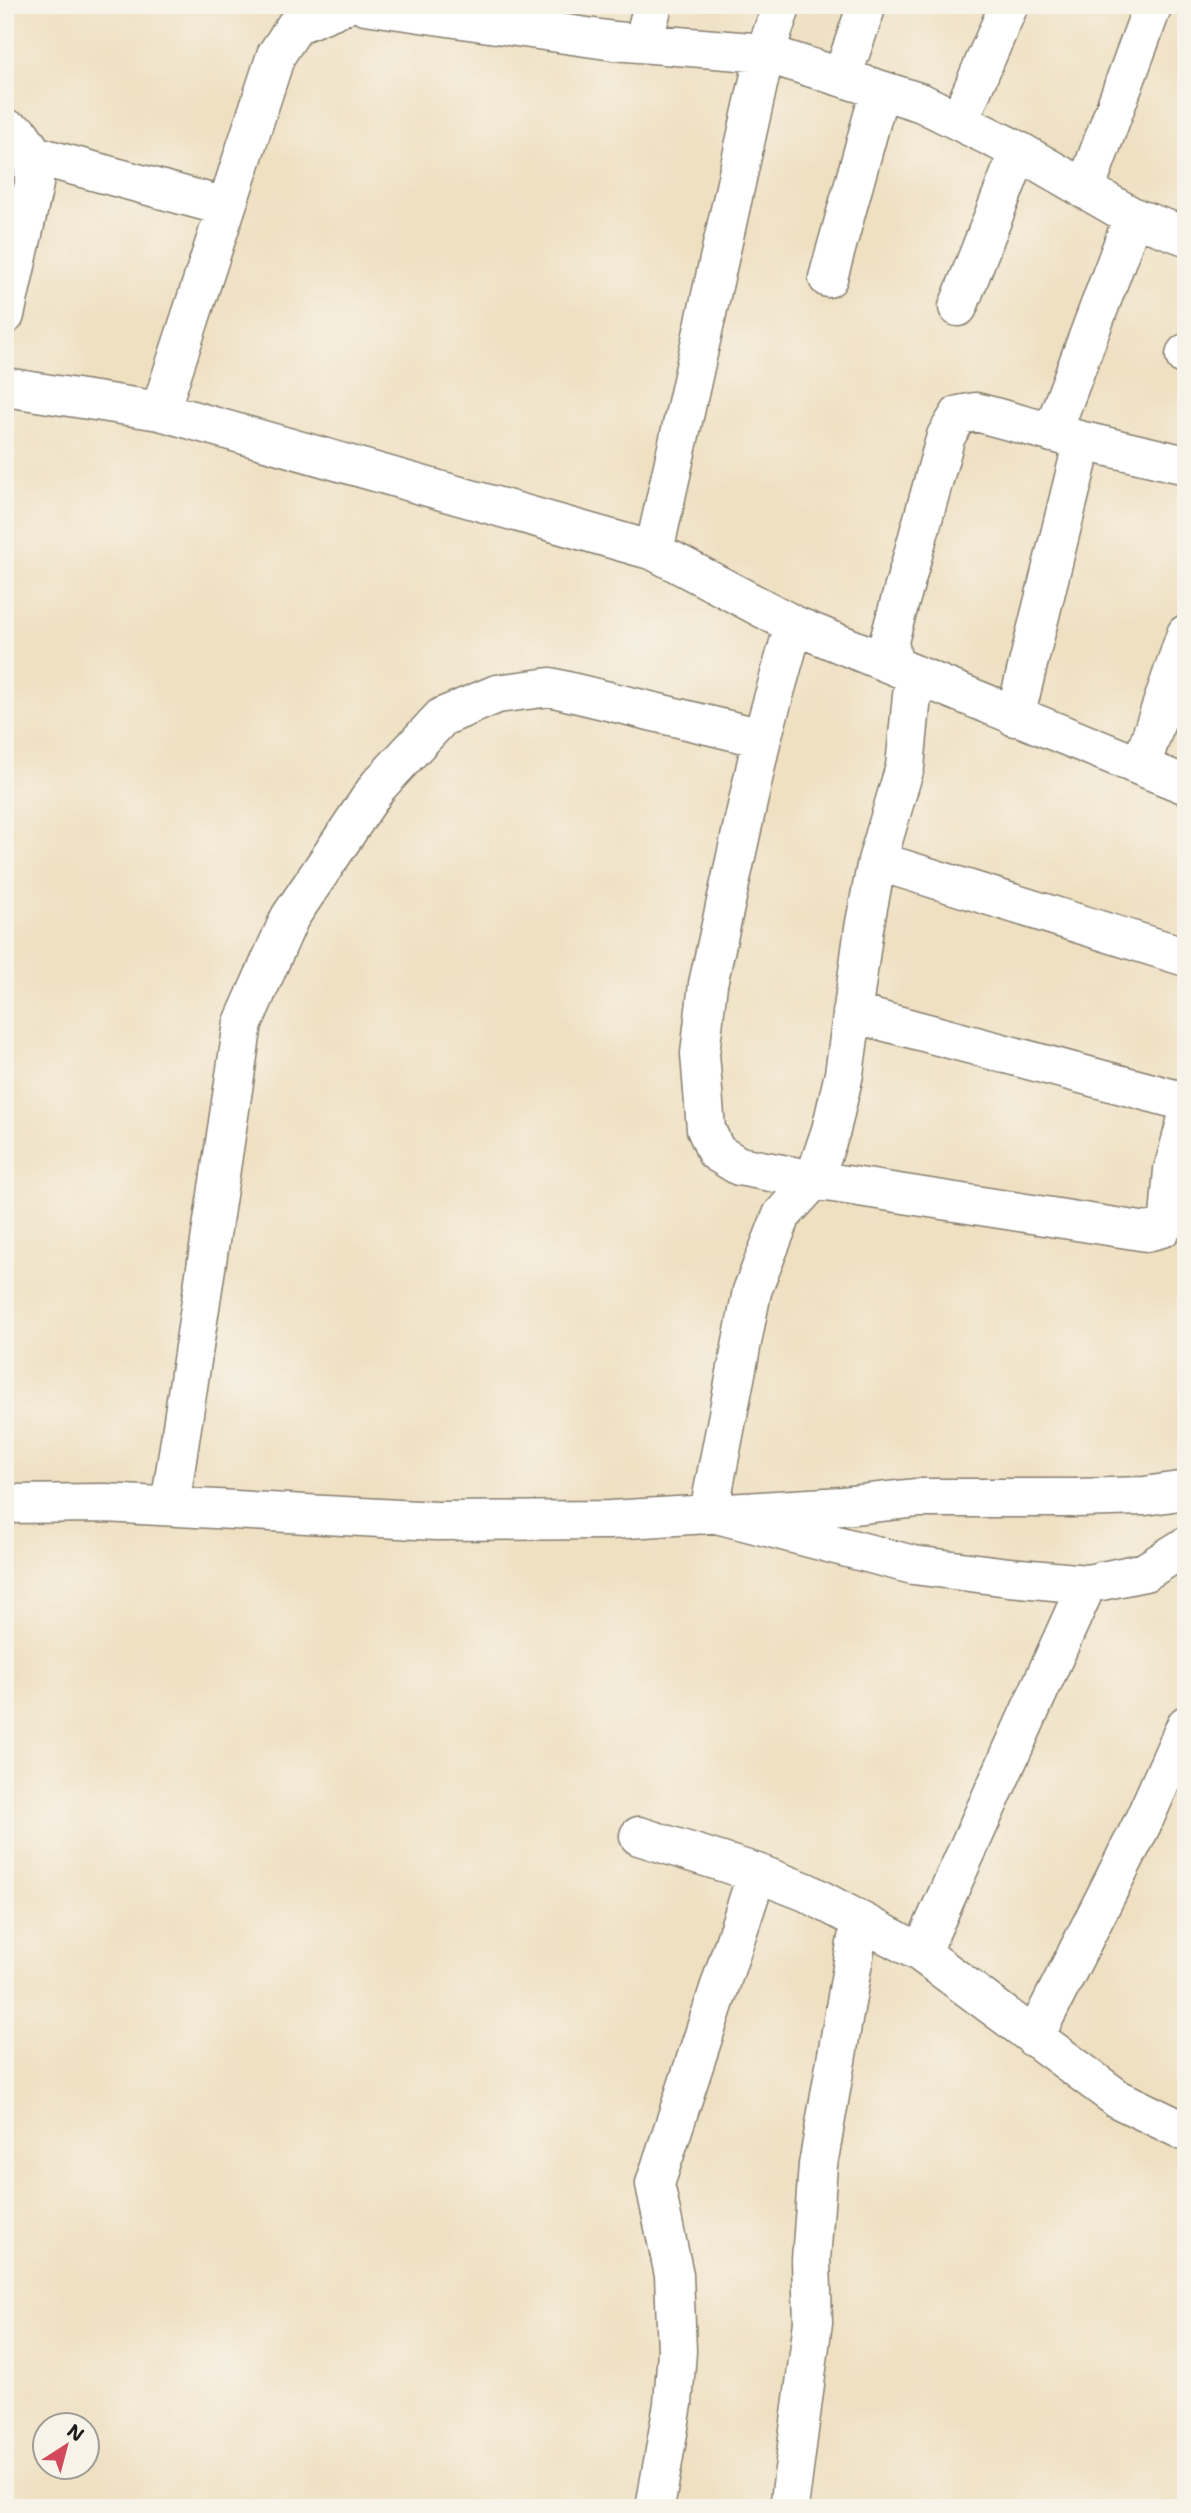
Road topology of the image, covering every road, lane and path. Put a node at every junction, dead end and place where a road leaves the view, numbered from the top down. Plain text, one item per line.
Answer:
1 (345, 5) edge
2 (365, 5) edge
3 (653, 5) edge
4 (782, 5) edge
5 (867, 5) edge
6 (1009, 5) edge
7 (1153, 5) edge
8 (509, 15) edge
9 (643, 43) junction
10 (765, 53) junction
11 (842, 77) junction
12 (880, 90) junction
13 (959, 121) junction
14 (5, 128) edge
15 (1019, 151) junction
16 (34, 155) junction
17 (1085, 190) junction
18 (226, 207) junction
19 (1133, 217) junction
20 (1186, 236) edge
21 (828, 278) dead end
22 (958, 307) dead end
23 (5, 315) edge
24 (5, 387) edge
25 (160, 411) junction
26 (1067, 437) junction
27 (1186, 465) edge
28 (654, 551) junction
29 (794, 625) junction
30 (1186, 634) edge
31 (914, 675) junction
32 (1015, 717) junction
33 (762, 738) junction
34 (1141, 766) junction
35 (1186, 785) edge
36 (877, 862) junction
37 (1186, 957) edge
38 (852, 1013) junction
39 (1186, 1102) edge
40 (1186, 1122) edge
41 (814, 1180) junction
42 (1186, 1490) edge
43 (5, 1504) edge
44 (170, 1506) junction
45 (709, 1512) junction
46 (1186, 1546) edge
47 (1087, 1584) junction
48 (1186, 1725) edge
49 (639, 1836) dead end
50 (757, 1872) junction
51 (860, 1920) junction
52 (921, 1953) junction
53 (1034, 2038) junction
54 (1186, 2132) edge
55 (654, 2508) edge
56 (789, 2508) edge

1 - 18 street
2 - 8 street
3 - 9 street
4 - 10 street
5 - 11 street
6 - 13 street
7 - 17 street
8 - 9 street
9 - 10 street
10 - 11 street
10 - 28 street
11 - 12 street
12 - 13 street
12 - 21 street
13 - 15 street
14 - 16 street
15 - 17 street
15 - 22 street
16 - 18 street
16 - 23 street
17 - 19 street
18 - 25 street
19 - 20 street
19 - 26 street
24 - 25 street
25 - 28 street
26 - 27 street
26 - 31 street
26 - 32 street
28 - 29 street
29 - 31 street
29 - 33 street
30 - 34 street
31 - 32 street
31 - 36 street
32 - 34 street
33 - 41 street
33 - 44 street
34 - 35 street
36 - 37 street
36 - 38 street
38 - 39 street
38 - 41 street
40 - 41 street
41 - 45 street
42 - 45 street
43 - 44 street
44 - 45 street
45 - 47 street
46 - 47 street
47 - 52 street
48 - 53 street
49 - 50 street
50 - 51 street
50 - 55 street
51 - 52 street
51 - 56 street
52 - 53 street
53 - 54 street

